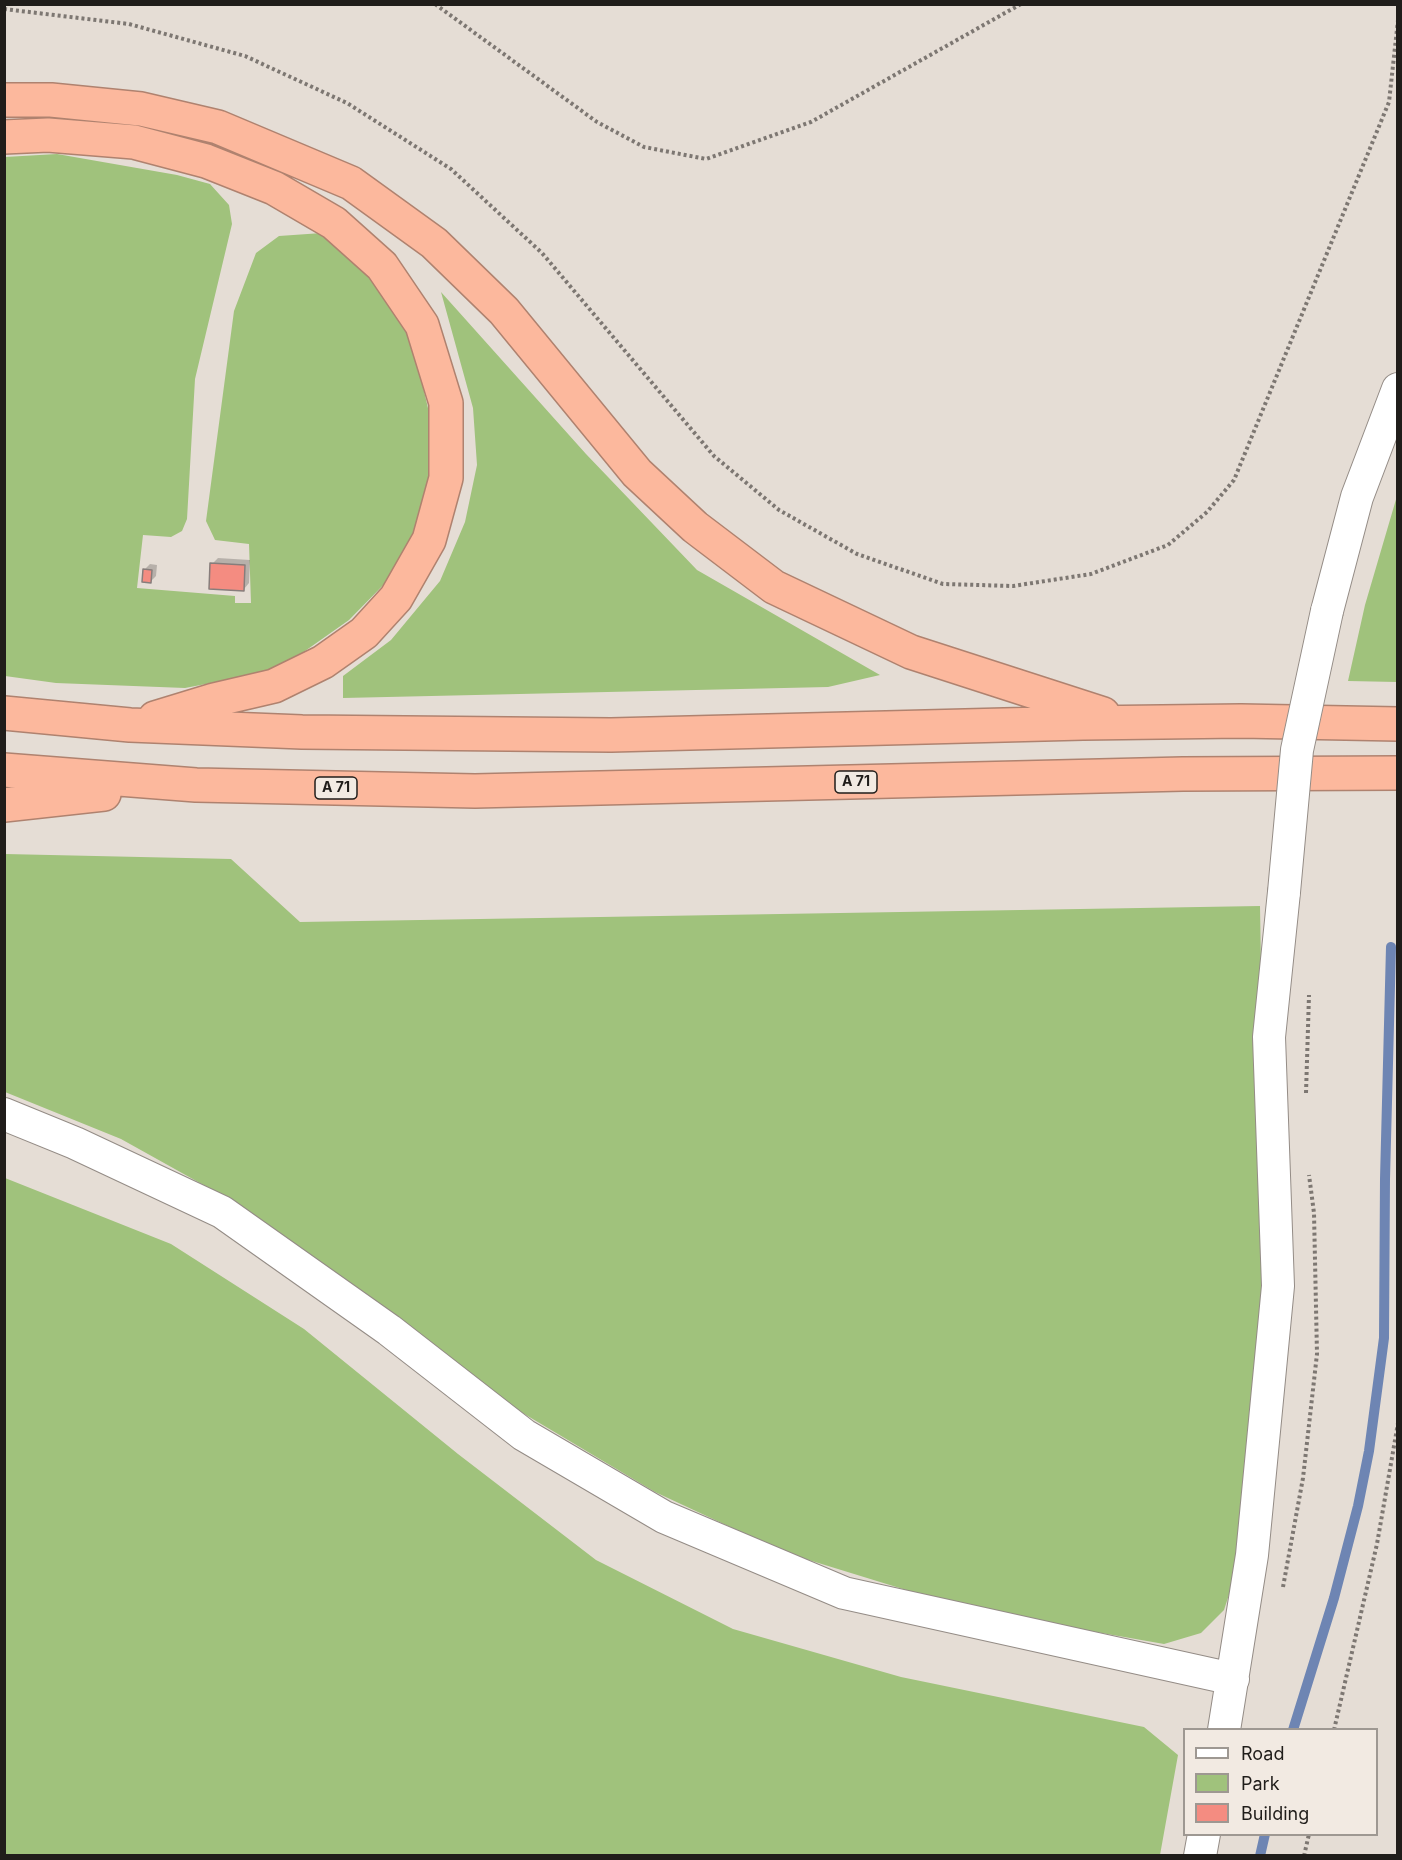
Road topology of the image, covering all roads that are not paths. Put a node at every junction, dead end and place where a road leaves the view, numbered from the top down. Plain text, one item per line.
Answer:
1 (4, 100) edge
2 (4, 137) edge
3 (1398, 389) edge
4 (4, 713) edge
5 (1130, 723) junction
6 (1398, 724) edge
7 (130, 725) junction
8 (4, 770) edge
9 (1398, 773) edge
10 (196, 785) junction
11 (4, 805) edge
12 (4, 1114) edge
13 (1233, 1679) junction
14 (1224, 1728) edge
15 (1204, 1836) edge
16 (1200, 1856) edge

1 - 5 highway
2 - 7 highway
3 - 13 street, bridge
4 - 7 highway
5 - 6 highway
5 - 7 highway
8 - 10 highway, A 71
9 - 10 highway, A 71
10 - 11 highway
12 - 13 street
13 - 14 street
15 - 16 street

